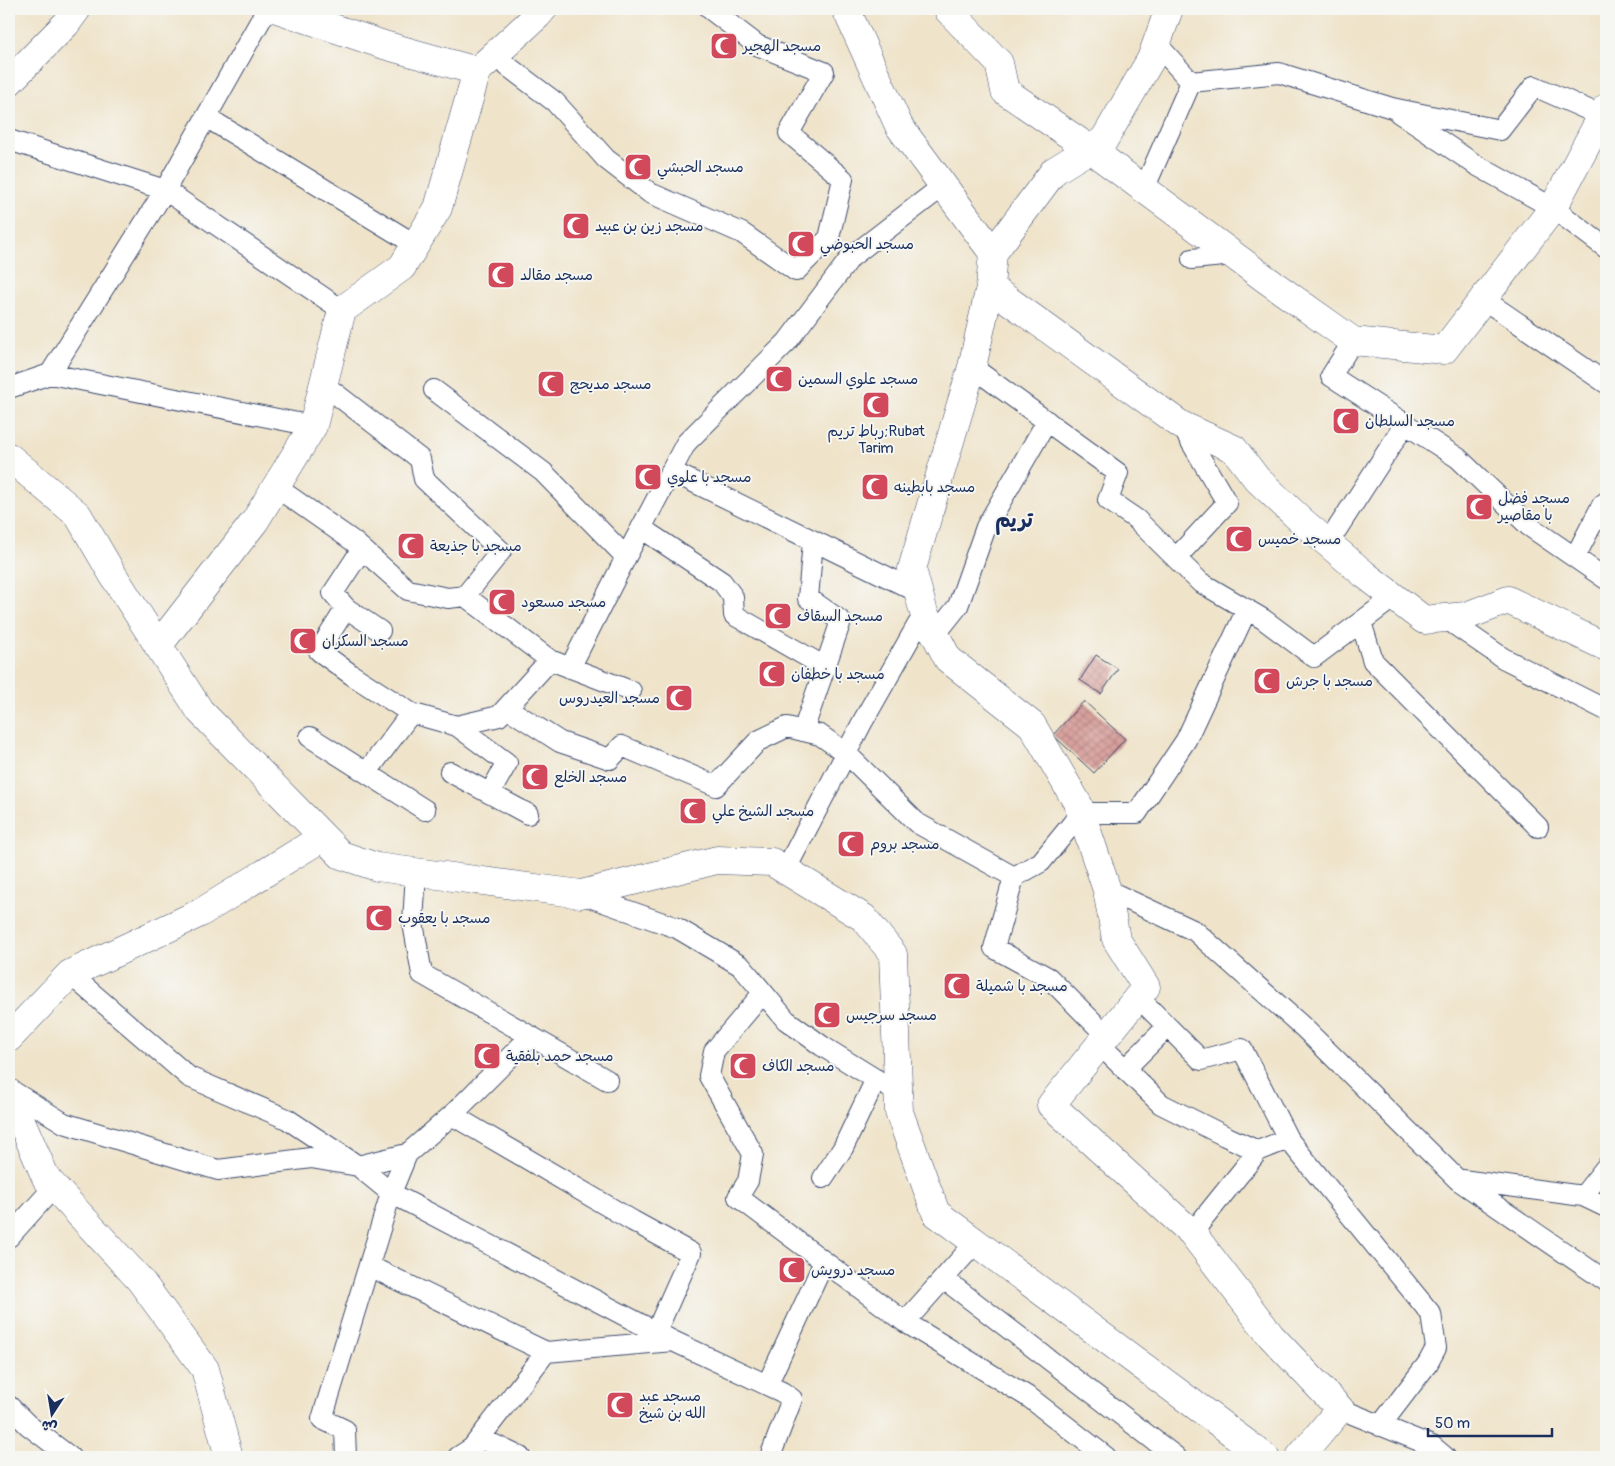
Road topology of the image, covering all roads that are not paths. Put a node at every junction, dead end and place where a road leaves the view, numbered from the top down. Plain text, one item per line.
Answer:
1 (78, 9) edge
2 (267, 9) edge
3 (277, 9) edge
4 (543, 9) edge
5 (710, 9) edge
6 (846, 9) edge
7 (1169, 9) edge
8 (949, 12) dead end
9 (1156, 43) junction
10 (485, 63) junction
11 (9, 82) edge
12 (1191, 82) junction
13 (1392, 108) junction
14 (1604, 112) edge
15 (206, 117) junction
16 (9, 140) edge
17 (1090, 149) junction
18 (943, 186) junction
19 (1144, 189) junction
20 (165, 190) junction
21 (1553, 208) junction
22 (416, 245) junction
23 (1606, 248) edge
24 (993, 253) junction
25 (1234, 255) junction
26 (1192, 259) dead end
27 (990, 287) junction
28 (1483, 300) junction
29 (342, 310) junction
30 (1354, 341) junction
31 (972, 366) junction
32 (50, 374) junction
33 (1606, 383) edge
34 (323, 384) junction
35 (9, 388) edge
36 (434, 390) dead end
37 (1047, 422) junction
38 (1405, 424) junction
39 (1181, 425) junction
40 (312, 426) junction
41 (9, 457) edge
42 (671, 471) junction
43 (276, 487) junction
44 (1606, 502) edge
45 (641, 528) junction
46 (813, 541) junction
47 (1328, 543) junction
48 (362, 549) junction
49 (626, 557) junction
50 (1575, 557) junction
51 (1176, 558) junction
52 (1606, 579) edge
53 (918, 592) junction
54 (465, 596) junction
55 (1394, 598) junction
56 (346, 608) junction
57 (1247, 609) junction
58 (1445, 618) junction
59 (1362, 622) junction
60 (380, 631) dead end
61 (935, 635) junction
62 (158, 646) junction
63 (1606, 647) edge
64 (550, 660) junction
65 (825, 667) junction
66 (570, 668) junction
67 (631, 691) dead end
68 (506, 708) junction
69 (1606, 710) edge
70 (411, 713) junction
71 (457, 726) junction
72 (803, 731) junction
73 (310, 737) dead end
74 (846, 753) junction
75 (367, 772) junction
76 (450, 772) dead end
77 (490, 793) junction
78 (425, 810) dead end
79 (1081, 813) junction
80 (528, 814) dead end
81 (1538, 828) dead end
82 (323, 837) junction
83 (785, 871) junction
84 (416, 872) junction
85 (1014, 878) junction
86 (1107, 890) junction
87 (581, 894) junction
88 (70, 974) junction
89 (763, 993) junction
90 (1138, 997) junction
91 (1167, 1027) junction
92 (531, 1036) junction
93 (9, 1038) edge
94 (1104, 1040) junction
95 (1125, 1069) junction
96 (876, 1079) junction
97 (607, 1080) dead end
98 (9, 1091) edge
99 (898, 1093) junction
100 (452, 1115) junction
101 (1288, 1139) junction
102 (1258, 1150) junction
103 (407, 1154) junction
104 (358, 1166) junction
105 (1606, 1166) edge
106 (823, 1178) dead end
107 (1458, 1180) junction
108 (54, 1187) junction
109 (391, 1193) junction
110 (1583, 1196) junction
111 (1606, 1207) edge
112 (1192, 1233) junction
113 (9, 1237) edge
114 (976, 1242) junction
115 (824, 1262) junction
116 (369, 1266) junction
117 (944, 1279) junction
118 (1606, 1281) edge
119 (905, 1322) junction
120 (664, 1337) junction
121 (546, 1352) junction
122 (767, 1385) junction
123 (9, 1406) edge
124 (1340, 1409) junction
125 (1380, 1426) junction
126 (480, 1438) junction
127 (70, 1457) edge
128 (229, 1457) edge
129 (346, 1457) edge
130 (458, 1457) edge
131 (520, 1457) edge
132 (770, 1457) edge
133 (1106, 1457) edge
134 (1176, 1457) edge
135 (1265, 1457) edge
136 (1300, 1457) edge
137 (1445, 1457) edge

1 - 11 street
2 - 15 street
3 - 10 street
4 - 10 street
5 - 10 street
6 - 18 street
7 - 9 street
8 - 17 street
9 - 12 street
9 - 17 street
10 - 22 street
12 - 13 street
12 - 19 street
13 - 14 street
13 - 21 street
14 - 21 street
15 - 20 street
15 - 22 street
16 - 20 street
17 - 19 street
17 - 24 street
18 - 24 street
18 - 42 street
19 - 25 street
20 - 29 street
20 - 32 street
21 - 23 street
21 - 28 street
22 - 29 street
24 - 27 street
25 - 26 street
25 - 30 street
27 - 31 street
27 - 39 street
28 - 30 street
28 - 33 street
29 - 34 street
30 - 38 street
31 - 37 street
31 - 53 street
32 - 35 street
32 - 40 street
34 - 40 street
34 - 54 street
36 - 49 street
37 - 51 street
37 - 61 street
38 - 47 street
38 - 50 street
39 - 47 street
39 - 51 street
40 - 43 street
41 - 62 street
42 - 45 street
42 - 46 street
43 - 48 street
43 - 62 street
44 - 50 street
45 - 49 street
45 - 65 street
46 - 53 street
46 - 65 street
47 - 55 street
48 - 54 street
48 - 56 street
49 - 66 street
50 - 52 street
51 - 57 street
53 - 61 street
54 - 64 street
55 - 58 street
55 - 59 street
56 - 60 street
56 - 70 street
57 - 59 street
57 - 79 street
58 - 63 street
58 - 69 street
59 - 81 street
61 - 74 street
61 - 79 street
62 - 82 street
64 - 66 street
64 - 68 street
65 - 72 street
66 - 67 street
68 - 71 street
68 - 72 street
70 - 71 street
70 - 75 street
71 - 77 street
72 - 74 street
73 - 75 street
74 - 83 street
74 - 85 street
75 - 78 street
76 - 77 street
77 - 80 street
79 - 85 street
79 - 86 street
82 - 84 street
82 - 88 street
83 - 87 street
83 - 99 street
84 - 87 street
84 - 92 street
85 - 94 street
86 - 90 street
86 - 107 street
87 - 89 street
88 - 93 street
88 - 104 street
89 - 96 street
89 - 115 street
90 - 91 street
90 - 94 street
91 - 95 street
91 - 101 street
92 - 97 street
92 - 100 street
94 - 95 street
94 - 112 street
95 - 102 street
96 - 99 street
96 - 106 street
98 - 104 street
98 - 108 street
99 - 114 street
100 - 103 street
100 - 120 street
101 - 102 street
101 - 125 street
102 - 112 street
103 - 104 street
103 - 109 street
104 - 109 street
105 - 110 street
107 - 110 street
107 - 118 street
108 - 113 street
108 - 128 street
109 - 116 street
109 - 120 street
110 - 111 street
112 - 124 street
114 - 117 street
114 - 135 street
115 - 119 street
115 - 122 street
116 - 121 street
116 - 129 street
117 - 119 street
117 - 134 street
119 - 133 street
120 - 121 street
120 - 122 street
121 - 126 street
122 - 132 street
123 - 127 street
124 - 125 street
124 - 136 street
125 - 137 street
126 - 130 street
126 - 131 street

